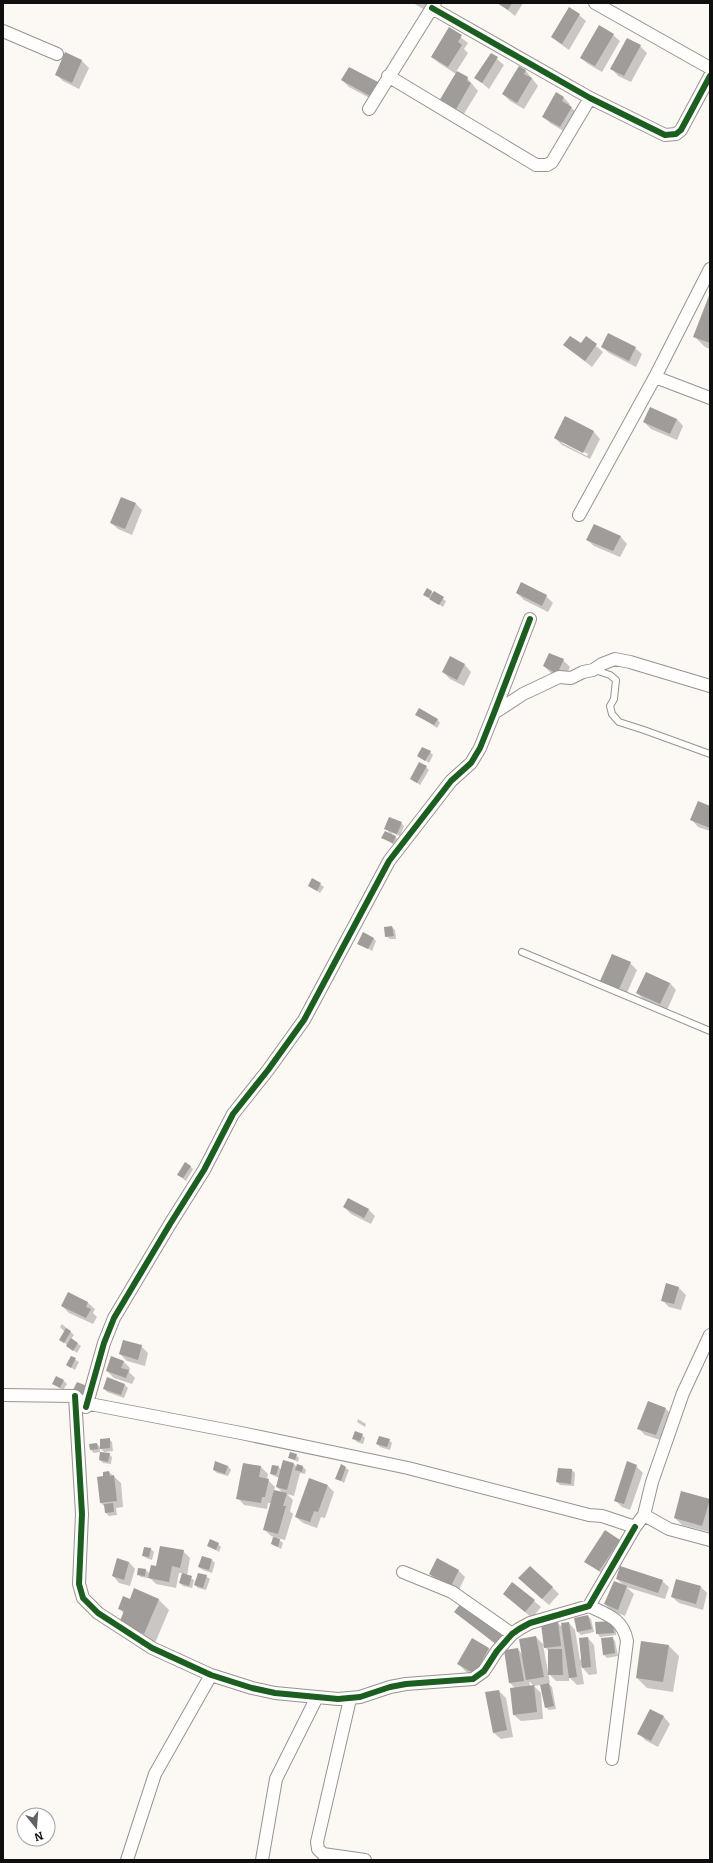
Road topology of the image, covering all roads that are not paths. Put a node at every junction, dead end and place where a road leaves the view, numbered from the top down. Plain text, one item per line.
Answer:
1 (595, 3) edge
2 (434, 5) edge
3 (3, 31) edge
4 (57, 54) dead end
5 (710, 68) edge
6 (388, 76) junction
7 (710, 76) edge
8 (590, 98) junction
9 (369, 109) dead end
10 (710, 269) edge
11 (655, 377) junction
12 (710, 398) edge
13 (579, 515) dead end
14 (530, 619) dead end
15 (593, 670) junction
16 (710, 686) edge
17 (494, 713) junction
18 (710, 754) edge
19 (522, 952) dead end
20 (710, 1031) edge
21 (710, 1334) edge
22 (3, 1395) edge
23 (75, 1396) junction
24 (86, 1407) junction
25 (644, 1515) junction
26 (635, 1527) junction
27 (710, 1540) edge
28 (403, 1572) dead end
29 (589, 1606) junction
30 (512, 1634) junction
31 (211, 1675) junction
32 (317, 1697) junction
33 (350, 1698) junction
34 (612, 1759) dead end
35 (127, 1860) edge
36 (262, 1860) edge
37 (365, 1860) edge

1 - 5 street
2 - 6 street
2 - 8 street
3 - 4 street
6 - 8 street
6 - 9 street
7 - 8 street
10 - 11 street
11 - 12 street
11 - 13 street
14 - 17 street
15 - 16 street
15 - 17 street
15 - 18 lane
17 - 24 street
19 - 20 lane
21 - 25 street
22 - 23 street
23 - 24 street
23 - 31 street
24 - 26 street
25 - 26 street
25 - 27 street
26 - 29 street
28 - 30 street
29 - 30 street
29 - 34 street
30 - 33 street
31 - 32 street
31 - 35 street
32 - 33 street
32 - 36 street
33 - 37 street

